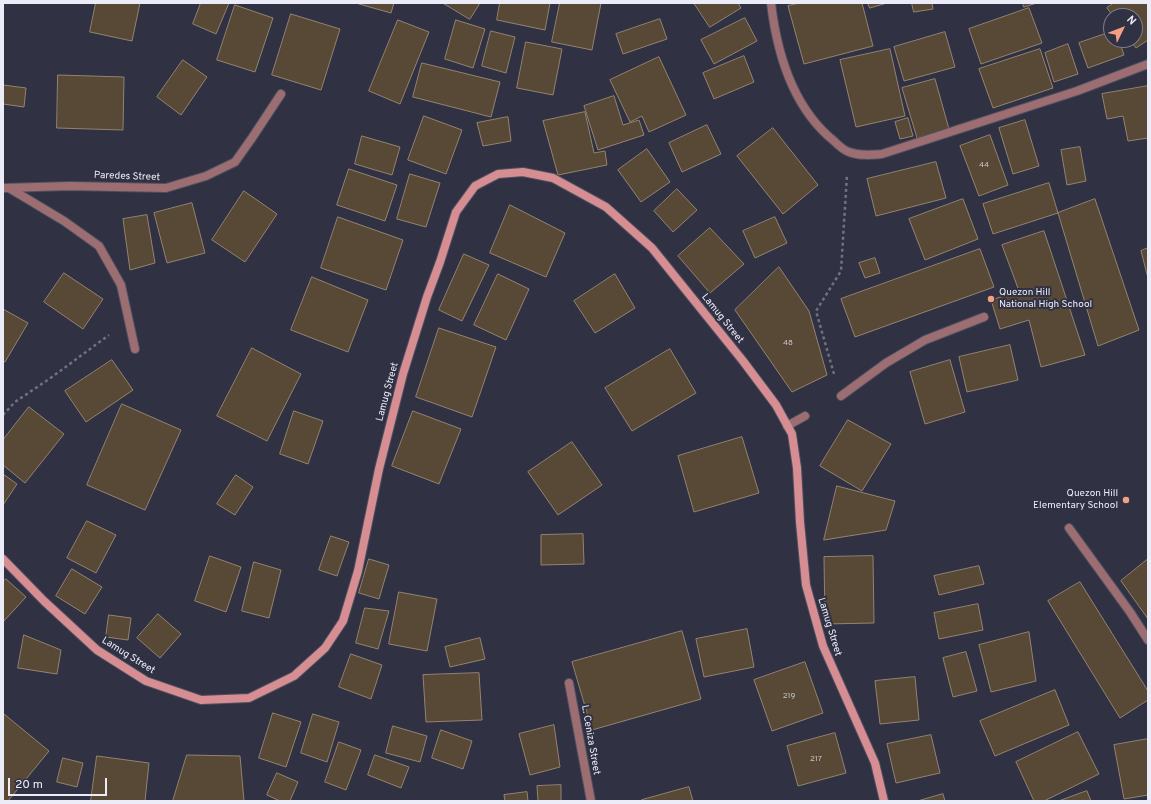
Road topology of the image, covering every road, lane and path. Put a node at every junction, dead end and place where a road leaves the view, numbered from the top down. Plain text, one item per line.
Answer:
1 (771, 3) edge
2 (1148, 64) edge
3 (281, 94) dead end
4 (848, 152) junction
5 (6, 188) edge
6 (984, 318) dead end
7 (130, 331) junction
8 (134, 349) dead end
9 (841, 396) joint
10 (3, 415) edge
11 (805, 416) dead end
12 (788, 426) junction
13 (1069, 528) dead end
14 (3, 559) edge
15 (1148, 640) edge
16 (569, 683) dead end
17 (591, 801) edge
18 (884, 801) edge

1 - 4 street
2 - 4 street
3 - 5 street, Paredes Street
4 - 9 path
5 - 7 street
6 - 9 street
7 - 8 street
7 - 10 path
11 - 12 street
12 - 14 street, Lamug Street
12 - 18 street, Lamug Street
13 - 15 street
16 - 17 street, L. Ceniza Street

